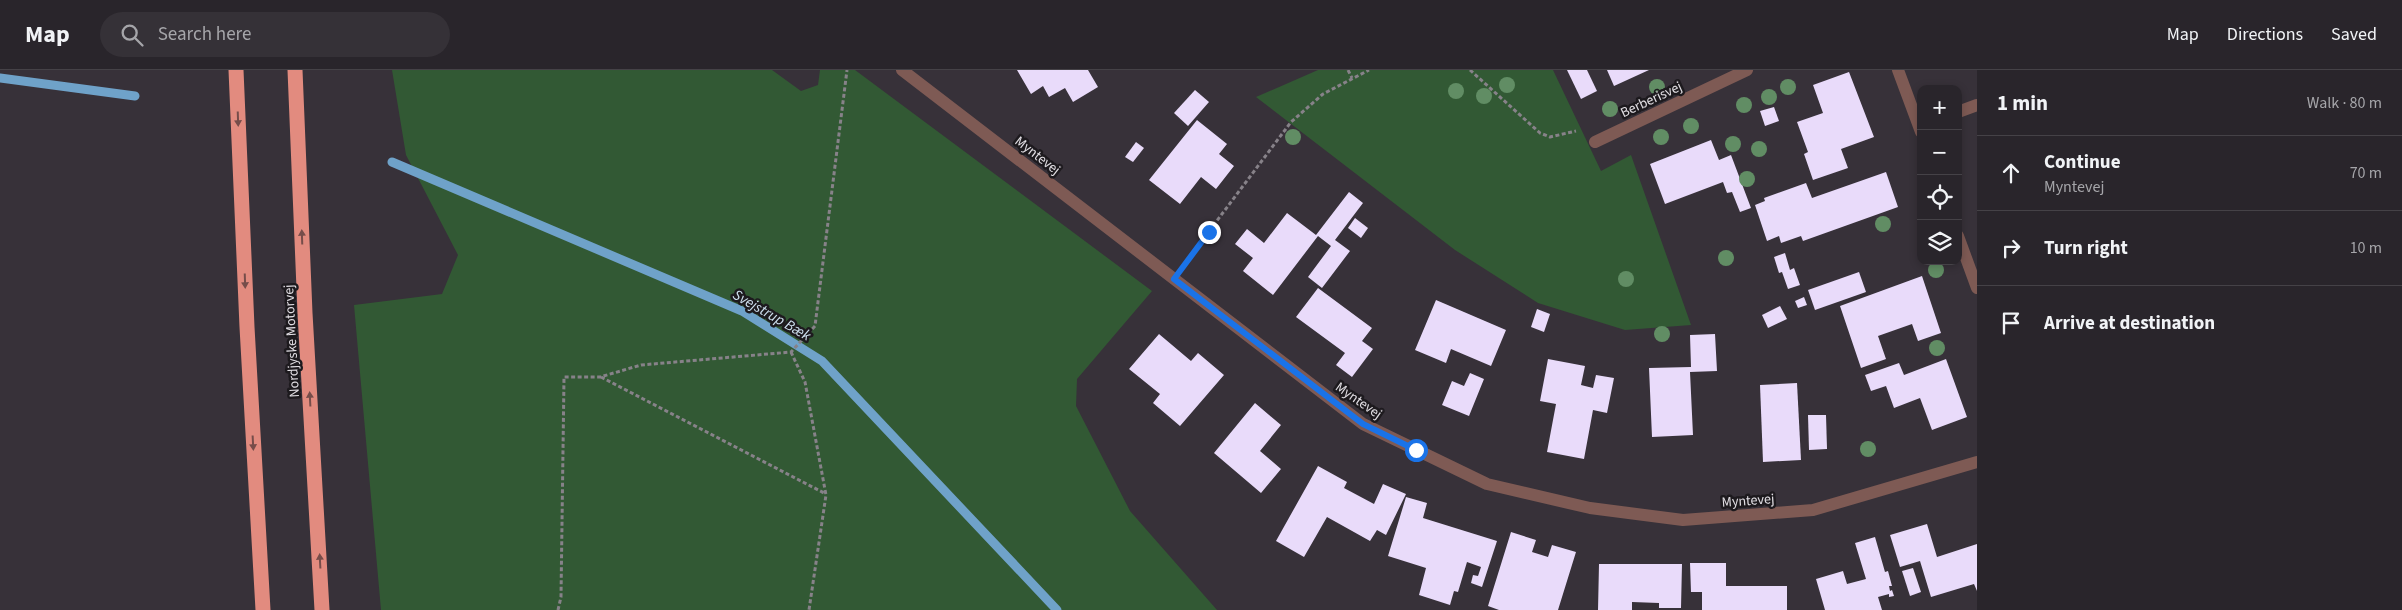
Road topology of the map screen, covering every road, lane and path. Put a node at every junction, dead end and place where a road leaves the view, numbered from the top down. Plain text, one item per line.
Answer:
1 (236, 70) edge
2 (295, 70) edge
3 (847, 70) edge
4 (902, 70) edge
5 (1348, 70) edge
6 (1369, 70) edge
7 (1470, 70) edge
8 (1747, 70) edge
9 (1898, 70) edge
10 (1352, 78) junction
11 (1977, 105) edge
12 (1962, 111) edge
13 (1917, 120) edge
14 (1595, 142) joint
15 (1962, 247) edge
16 (1174, 279) junction
17 (1977, 288) edge
18 (791, 352) junction
19 (600, 377) junction
20 (1977, 462) edge
21 (826, 495) junction
22 (263, 610) edge
23 (322, 610) edge
24 (558, 610) edge
25 (809, 610) edge

1 -> 22 highway
23 -> 2 highway, Nordjyske Motorvej
3 - 18 path
4 - 16 street, Myntevej
5 - 10 path
6 - 10 path
7 - 14 path
8 - 14 street, Berberisvej
9 - 13 street
10 - 16 path
11 - 12 street
15 - 17 street
16 - 20 street, Myntevej
18 - 19 path
18 - 21 path
19 - 21 path
19 - 24 path
21 - 25 path

